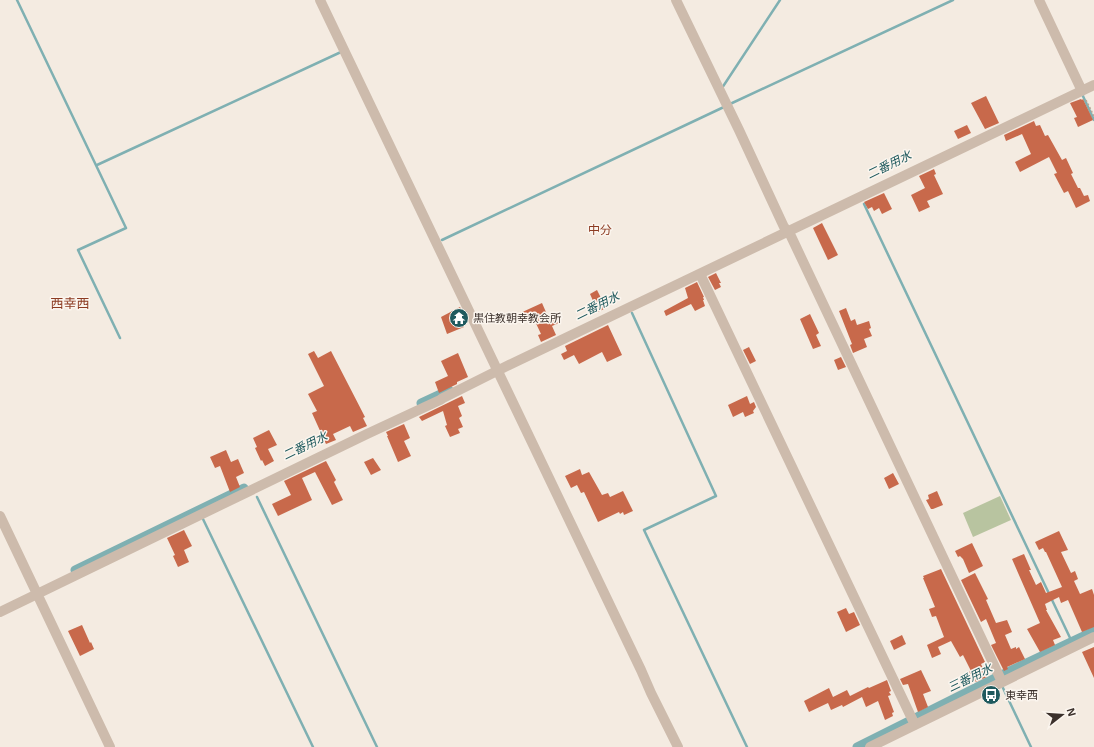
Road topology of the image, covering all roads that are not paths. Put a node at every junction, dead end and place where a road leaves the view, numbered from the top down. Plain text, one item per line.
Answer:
1 (320, 0) edge
2 (676, 0) edge
3 (1039, 0) edge
4 (1094, 85) edge
5 (1081, 88) junction
6 (787, 230) junction
7 (700, 274) junction
8 (497, 369) junction
9 (0, 516) edge
10 (38, 594) junction
11 (0, 612) edge
12 (1094, 637) edge
13 (1000, 678) junction
14 (913, 721) junction
15 (110, 747) edge
16 (678, 747) edge
17 (870, 747) edge

1 - 8 street
2 - 6 street
3 - 5 street
4 - 5 street
5 - 6 street
6 - 7 street
6 - 13 street
7 - 8 street
7 - 14 street
8 - 10 street
8 - 16 street
9 - 10 street
10 - 11 street
10 - 15 street
12 - 13 street
13 - 14 street
14 - 17 street

